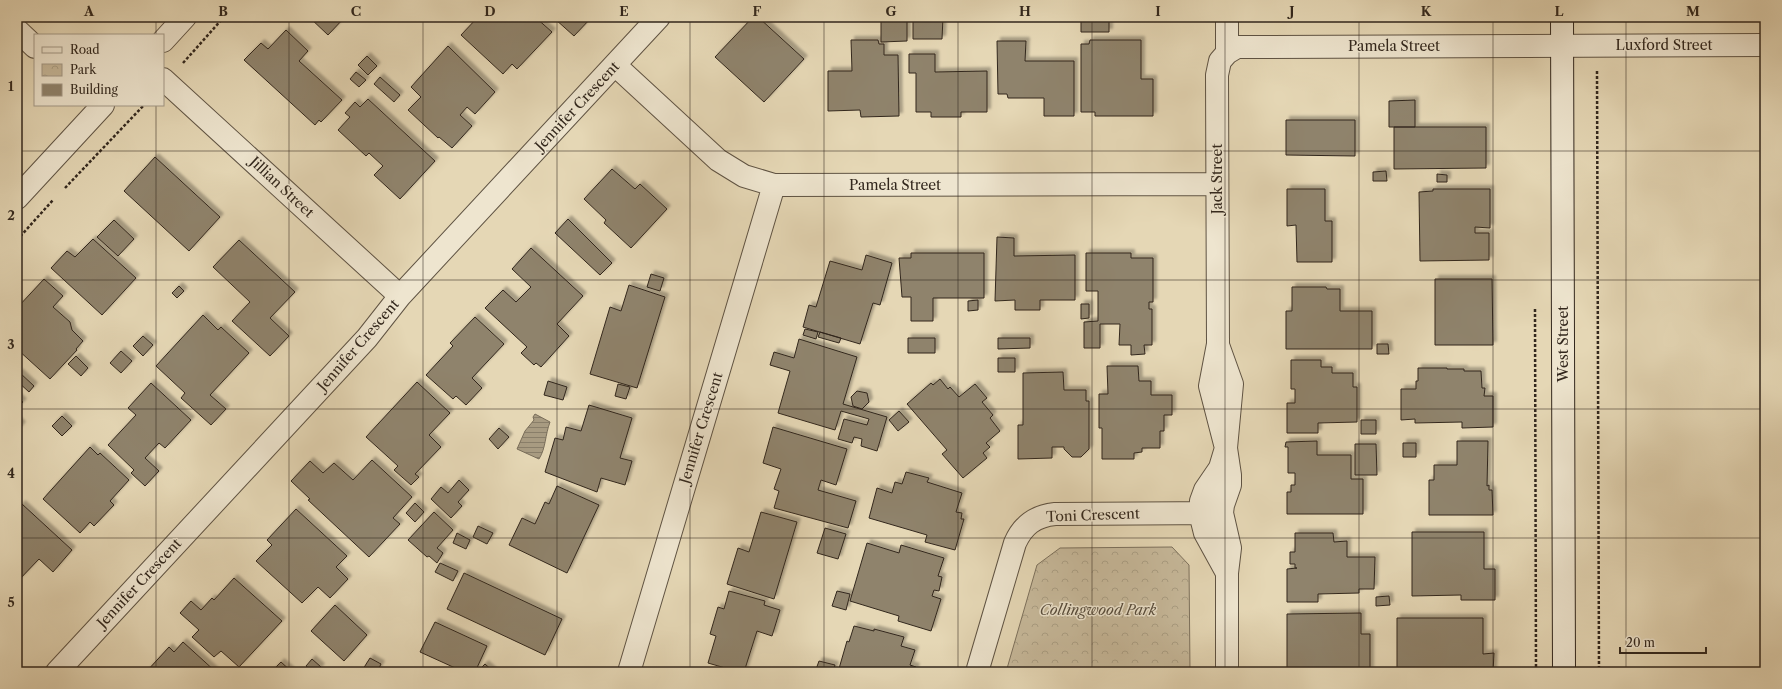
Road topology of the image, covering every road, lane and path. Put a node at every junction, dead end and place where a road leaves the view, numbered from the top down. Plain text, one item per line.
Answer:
1 (185, 17) edge
2 (224, 17) edge
3 (659, 17) edge
4 (1227, 17) edge
5 (1562, 17) edge
6 (17, 30) edge
7 (164, 40) edge
8 (1562, 45) junction
9 (1597, 45) junction
10 (1765, 45) edge
11 (34, 46) edge
12 (1227, 53) junction
13 (615, 65) junction
14 (165, 80) edge
15 (100, 106) edge
16 (143, 106) edge
17 (1217, 184) junction
18 (774, 185) junction
19 (64, 189) dead end
20 (58, 195) dead end
21 (17, 198) edge
22 (17, 240) edge
23 (400, 296) junction
24 (1226, 448) junction
25 (1200, 513) junction
26 (1222, 513) junction
27 (1227, 573) junction
28 (57, 672) edge
29 (629, 672) edge
30 (977, 672) edge
31 (1227, 672) edge
32 (1564, 672) edge
33 (1600, 672) edge

1 - 7 street
2 - 14 path
3 - 13 street, Jennifer Crescent
4 - 12 street, Jack Street
5 - 8 street, West Street
6 - 11 street
8 - 9 street, Luxford Street
8 - 12 street, Pamela Street
8 - 32 street, West Street
9 - 10 street, Luxford Street
9 - 33 path
12 - 17 street, Jack Street
13 - 18 street, Pamela Street
13 - 23 street, Jennifer Crescent
14 - 23 street, Jillian Street
15 - 21 street
16 - 19 path
17 - 18 street, Pamela Street
17 - 24 street, Jack Street
18 - 29 street, Jennifer Crescent
20 - 22 path
23 - 28 street, Jennifer Crescent
24 - 25 street, Jack Street
24 - 26 street, Jack Street
25 - 26 street, Toni Crescent
25 - 27 street, Jack Street
25 - 30 street, Toni Crescent
26 - 27 street, Jack Street
27 - 31 street, Jack Street

